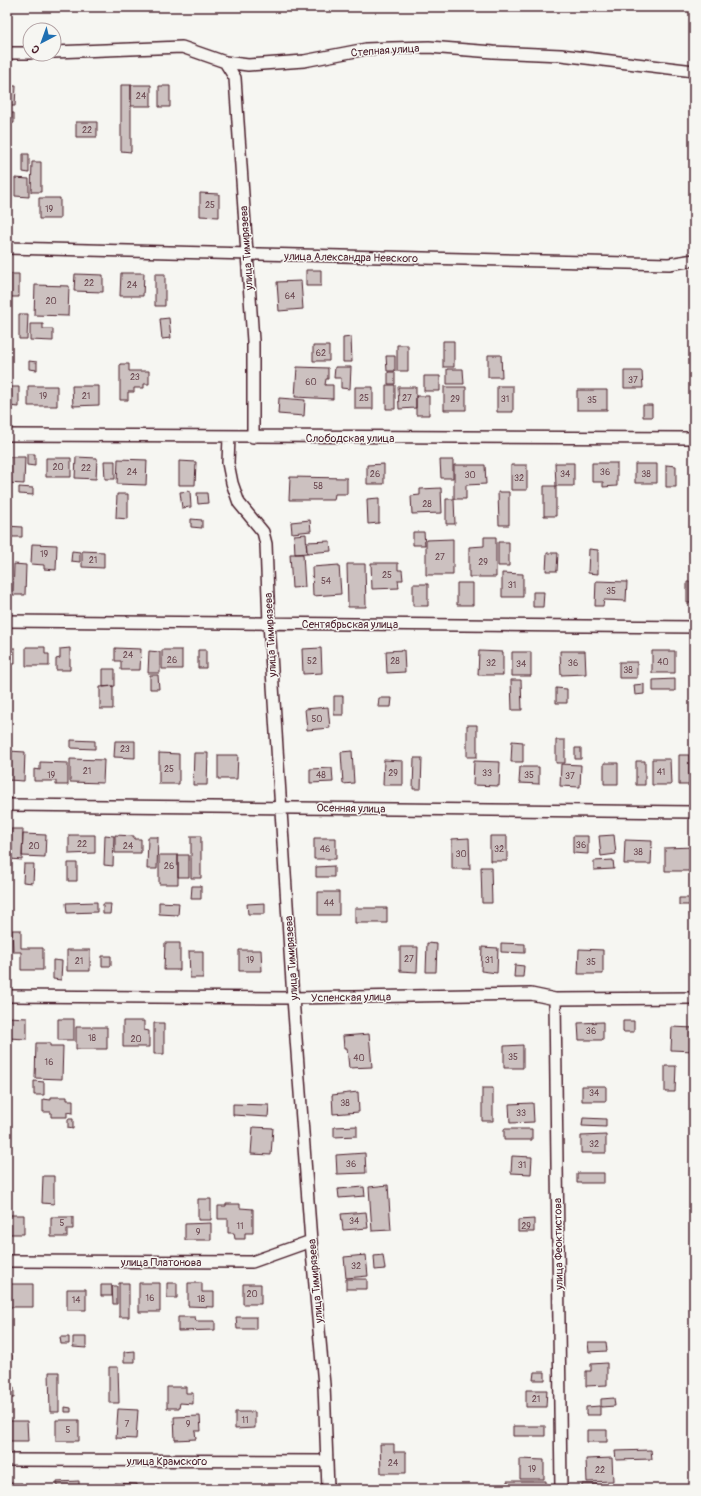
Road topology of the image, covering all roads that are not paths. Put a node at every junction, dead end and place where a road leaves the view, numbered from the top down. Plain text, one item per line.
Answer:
1 (62, 52) edge
2 (7, 53) edge
3 (22, 53) edge
4 (225, 62) junction
5 (694, 71) edge
6 (7, 248) edge
7 (246, 254) junction
8 (694, 260) edge
9 (7, 436) edge
10 (229, 437) junction
11 (253, 437) junction
12 (694, 438) edge
13 (7, 621) edge
14 (269, 623) junction
15 (694, 627) edge
16 (7, 805) edge
17 (281, 807) junction
18 (694, 812) edge
19 (7, 996) edge
20 (294, 998) junction
21 (694, 998) edge
22 (555, 999) junction
23 (311, 1241) junction
24 (7, 1262) edge
25 (7, 1460) edge
26 (327, 1461) junction
27 (328, 1489) edge
28 (561, 1489) edge

1 - 4 street, Степная улица
2 - 3 street
4 - 5 street, Степная улица
4 - 7 street, улица Тимирязева
6 - 7 street, улица Александра Невского
7 - 8 street, улица Александра Невского
7 - 11 street, улица Тимирязева
9 - 10 street, Слободская улица
10 - 11 street, Слободская улица
10 - 14 street, улица Тимирязева
11 - 12 street, Слободская улица
13 - 14 street, Сентябрьская улица
14 - 15 street, Сентябрьская улица
14 - 17 street, улица Тимирязева
16 - 17 street, Осенняя улица
17 - 18 street, Осенняя улица
17 - 20 street, улица Тимирязева
19 - 20 street, Успенская улица
20 - 22 street, Успенская улица
20 - 23 street, улица Тимирязева
21 - 22 street, Успенская улица
22 - 28 street, улица Феоктистова
23 - 24 street, улица Платонова
23 - 26 street, улица Тимирязева
25 - 26 street, улица Крамского
26 - 27 street, улица Тимирязева

